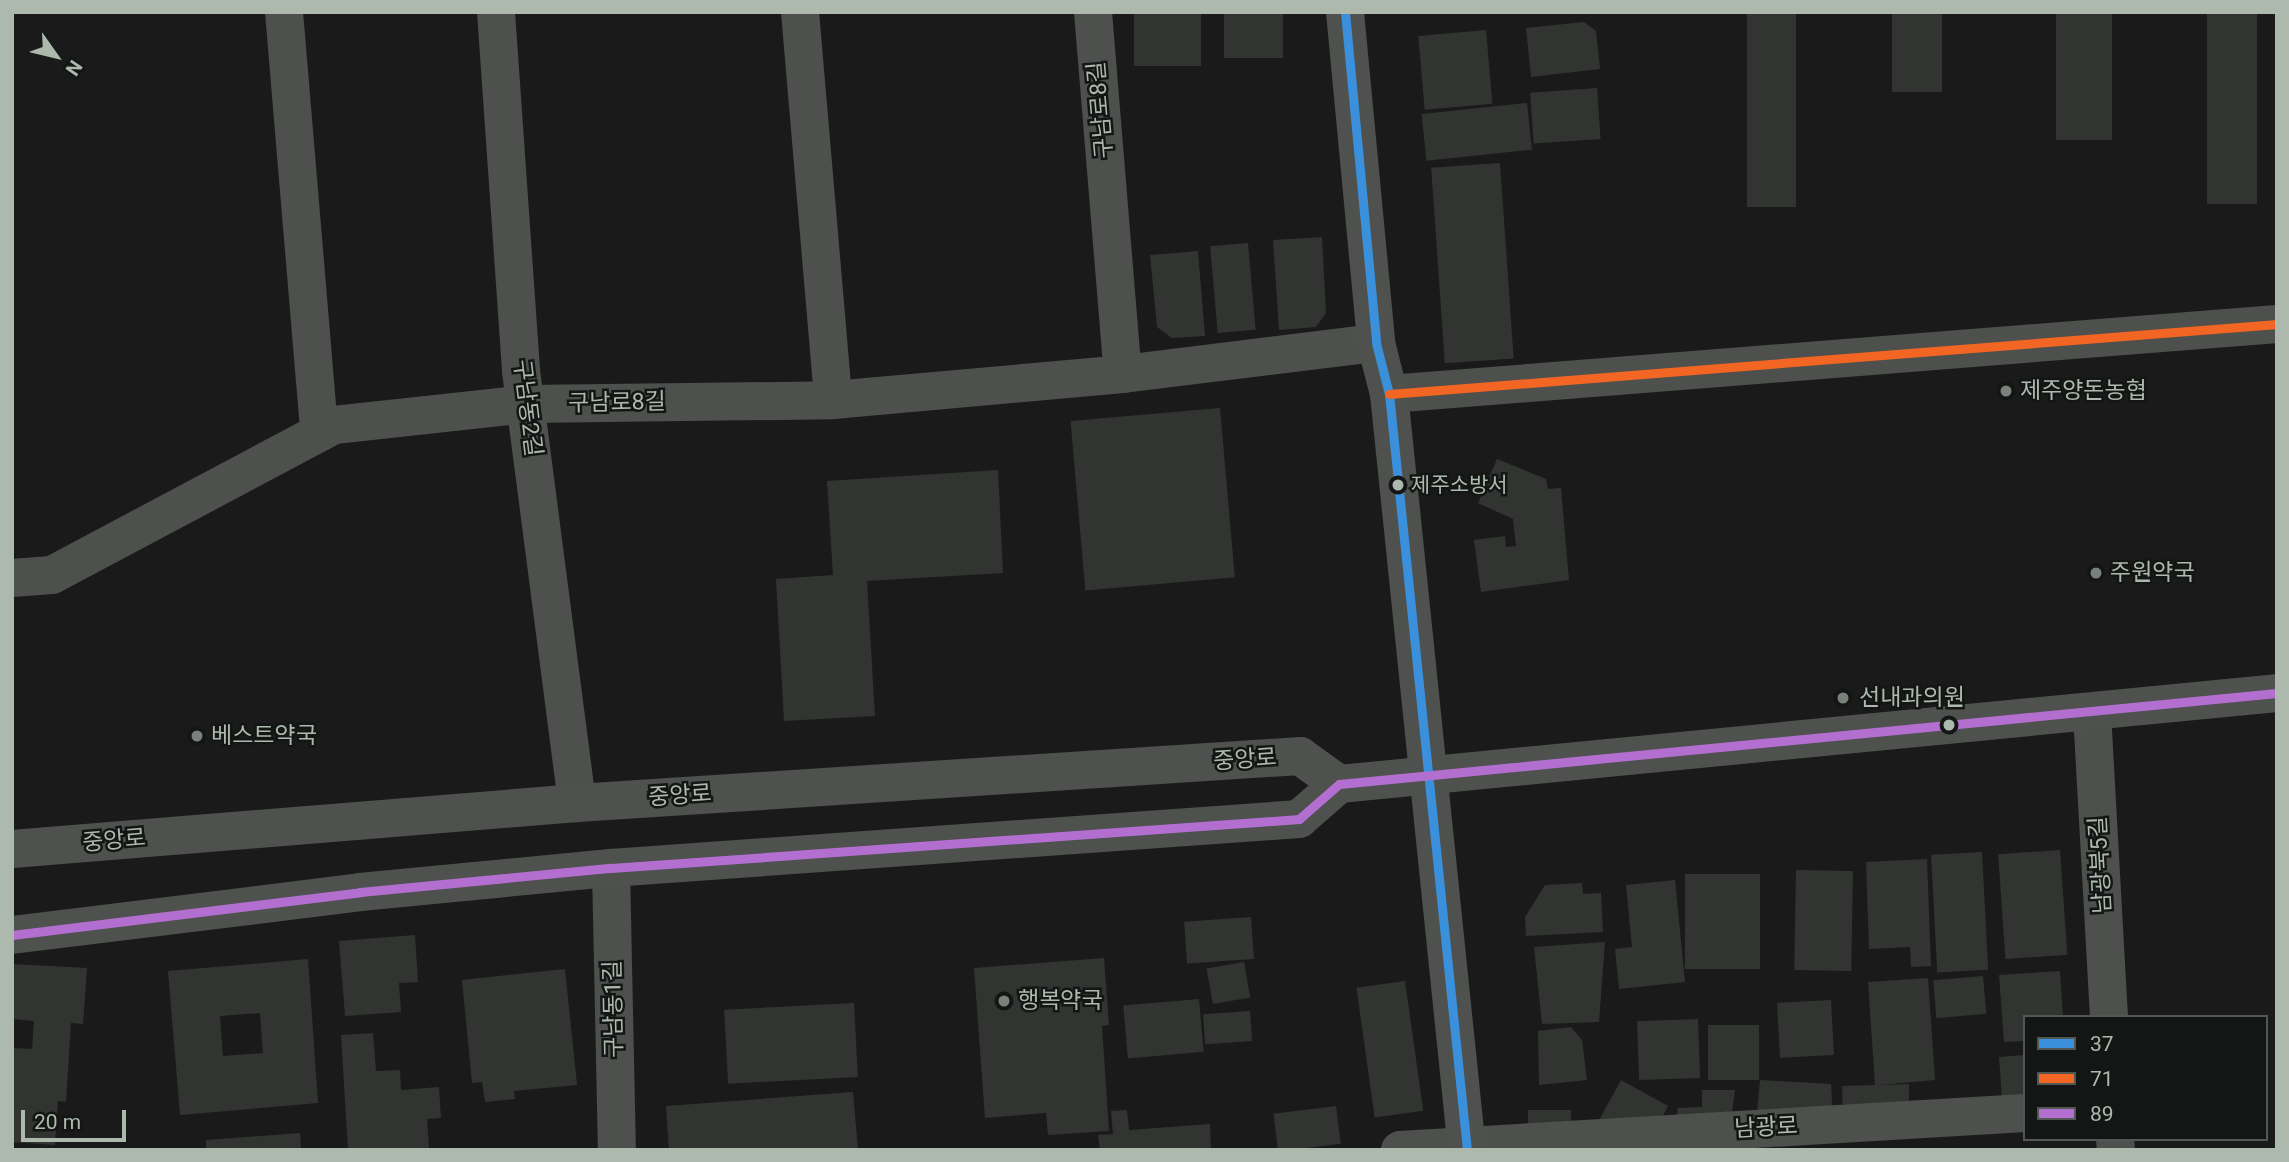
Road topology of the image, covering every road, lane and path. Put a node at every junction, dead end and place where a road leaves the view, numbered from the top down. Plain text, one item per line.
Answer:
1 (284, 12) edge
2 (496, 12) edge
3 (800, 12) edge
4 (1093, 12) edge
5 (1345, 12) edge
6 (2277, 324) edge
7 (1376, 343) junction
8 (1123, 374) junction
9 (1389, 394) junction
10 (833, 400) junction
11 (527, 404) junction
12 (319, 433) junction
13 (12, 548) edge
14 (52, 575) junction
15 (12, 578) edge
16 (2277, 693) edge
17 (2092, 713) junction
18 (1430, 777) junction
19 (1339, 784) junction
20 (577, 803) junction
21 (12, 849) edge
22 (611, 868) junction
23 (12, 936) edge
24 (2109, 1015) edge
25 (2023, 1113) edge
26 (1466, 1147) edge
27 (617, 1150) edge
28 (1400, 1150) edge

1 - 12 street
2 - 11 street, 구남동2길
3 - 10 street
4 - 8 street, 구남로8길
5 - 7 main road
6 - 9 street
7 - 8 street, 구남로8길
7 - 9 main road
8 - 10 street, 구남로8길
9 - 18 main road
10 - 11 street, 구남로8길
11 - 12 street, 구남로8길
11 - 20 street, 구남동2길
12 - 14 street, 구남로8길
13 - 14 street
14 - 15 street, 구남로8길
16 - 17 main road
17 - 18 main road
17 - 24 street, 남광북5길
18 - 19 main road
18 - 26 main road
19 - 20 main road, 중앙로
19 - 22 main road
20 - 21 main road, 중앙로
22 - 23 main road
22 - 27 street, 구남동1길
25 - 26 street, 남광로
26 - 28 street, 남광로

